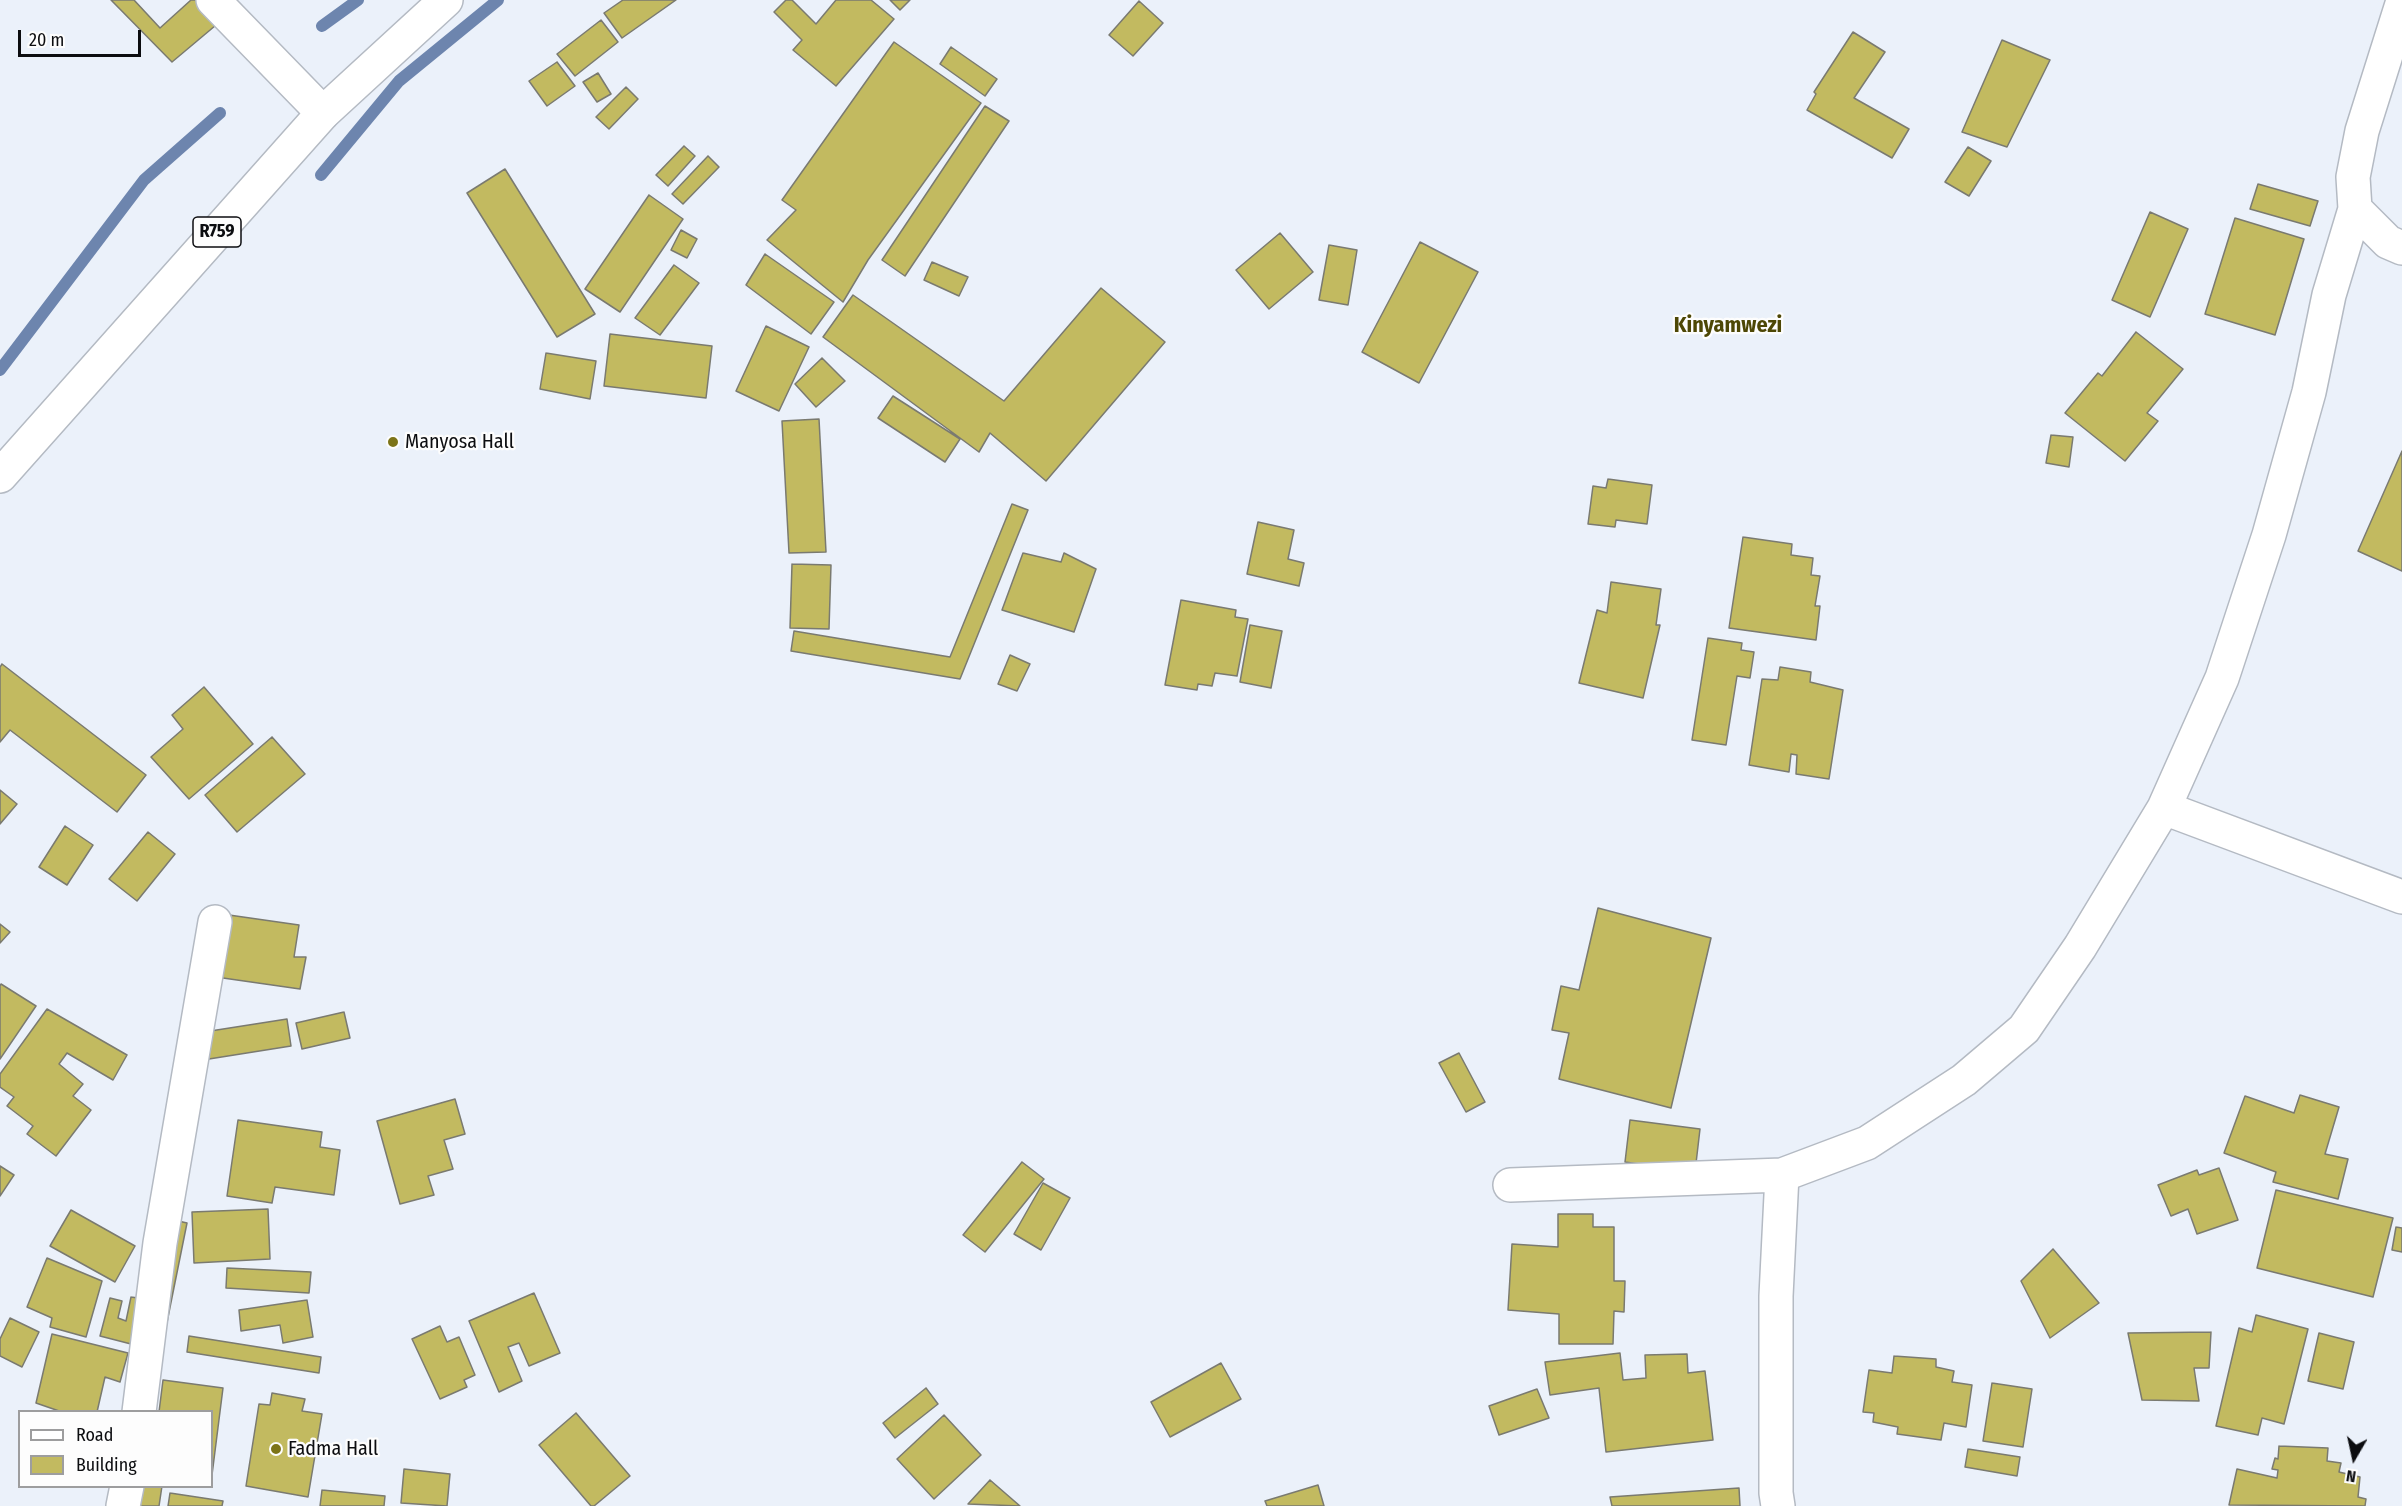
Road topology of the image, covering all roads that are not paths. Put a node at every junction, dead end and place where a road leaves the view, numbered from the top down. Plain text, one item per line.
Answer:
1 (213, 0) edge
2 (446, 0) edge
3 (2402, 4) edge
4 (323, 113) junction
5 (2355, 209) junction
6 (2402, 248) edge
7 (0, 476) edge
8 (2164, 808) junction
9 (2402, 897) edge
10 (215, 922) dead end
11 (1782, 1175) junction
12 (1510, 1185) dead end
13 (139, 1410) edge
14 (127, 1488) edge
15 (123, 1506) edge
16 (1778, 1506) edge

1 - 4 street
2 - 4 street, R759
3 - 5 street
4 - 7 street, R759
5 - 6 street
5 - 8 street
8 - 9 street
8 - 11 street
10 - 13 street
11 - 12 street
11 - 16 street
14 - 15 street

